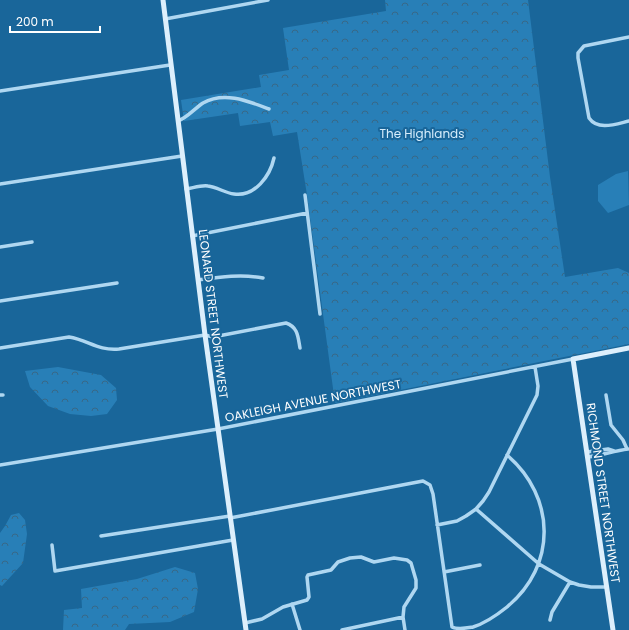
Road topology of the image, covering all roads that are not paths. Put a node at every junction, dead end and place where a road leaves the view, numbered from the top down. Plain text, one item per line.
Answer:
1 (163, 0) edge
2 (268, 0) edge
3 (165, 19) junction
4 (629, 36) edge
5 (170, 65) junction
6 (0, 91) edge
7 (269, 109) dead end
8 (178, 121) junction
9 (629, 121) edge
10 (182, 156) junction
11 (274, 158) dead end
12 (0, 184) edge
13 (186, 189) junction
14 (305, 195) dead end
15 (307, 213) junction
16 (192, 236) junction
17 (32, 242) dead end
18 (0, 247) edge
19 (263, 278) dead end
20 (198, 280) junction
21 (117, 282) dead end
22 (0, 301) edge
23 (320, 314) dead end
24 (205, 335) junction
25 (0, 348) edge
26 (300, 348) dead end
27 (629, 348) edge
28 (573, 359) junction
29 (535, 367) junction
30 (606, 395) dead end
31 (218, 429) junction
32 (628, 449) edge
33 (507, 455) junction
34 (588, 455) junction
35 (0, 465) edge
36 (476, 509) junction
37 (230, 517) junction
38 (437, 525) junction
39 (100, 536) dead end
40 (233, 540) junction
41 (52, 545) dead end
42 (539, 564) junction
43 (480, 565) dead end
44 (444, 572) junction
45 (570, 582) junction
46 (607, 587) junction
47 (292, 604) junction
48 (403, 617) junction
49 (550, 620) dead end
50 (245, 623) junction
51 (246, 630) edge
52 (300, 630) edge
53 (342, 630) edge
54 (405, 630) edge
55 (613, 630) edge

1 - 3 main road, LEONARD STREET NORTHWEST
2 - 3 street
3 - 5 main road, LEONARD STREET NORTHWEST
4 - 9 street
5 - 6 street
5 - 8 main road, LEONARD STREET NORTHWEST
7 - 8 street
8 - 10 main road, LEONARD STREET NORTHWEST
10 - 12 street
10 - 13 main road, LEONARD STREET NORTHWEST
11 - 13 street
13 - 16 main road, LEONARD STREET NORTHWEST
14 - 15 street
15 - 16 street
15 - 23 street
16 - 20 main road, LEONARD STREET NORTHWEST
17 - 18 street
19 - 20 street
20 - 24 main road, LEONARD STREET NORTHWEST
21 - 22 street
24 - 25 street
24 - 26 street
24 - 31 main road, LEONARD STREET NORTHWEST
27 - 28 main road, OAKLEIGH AVENUE NORTHWEST
28 - 29 street, OAKLEIGH AVENUE NORTHWEST
28 - 34 main road, RICHMOND STREET NORTHWEST
29 - 31 street, OAKLEIGH AVENUE NORTHWEST
29 - 33 street
30 - 32 street
31 - 35 street, OAKLEIGH AVENUE NORTHWEST
31 - 37 main road, LEONARD STREET NORTHWEST
32 - 34 street
33 - 36 street
33 - 42 street
34 - 46 main road, RICHMOND STREET NORTHWEST
36 - 38 street
36 - 42 street
37 - 38 street
37 - 39 street
37 - 40 main road, LEONARD STREET NORTHWEST
38 - 44 street
40 - 41 street
40 - 50 main road, LEONARD STREET NORTHWEST
42 - 44 street
42 - 45 street
43 - 44 street
45 - 46 street
45 - 49 street
46 - 55 main road, RICHMOND STREET NORTHWEST
47 - 48 street
47 - 50 street
47 - 52 street
48 - 53 street
48 - 54 street
50 - 51 main road, LEONARD STREET NORTHWEST

